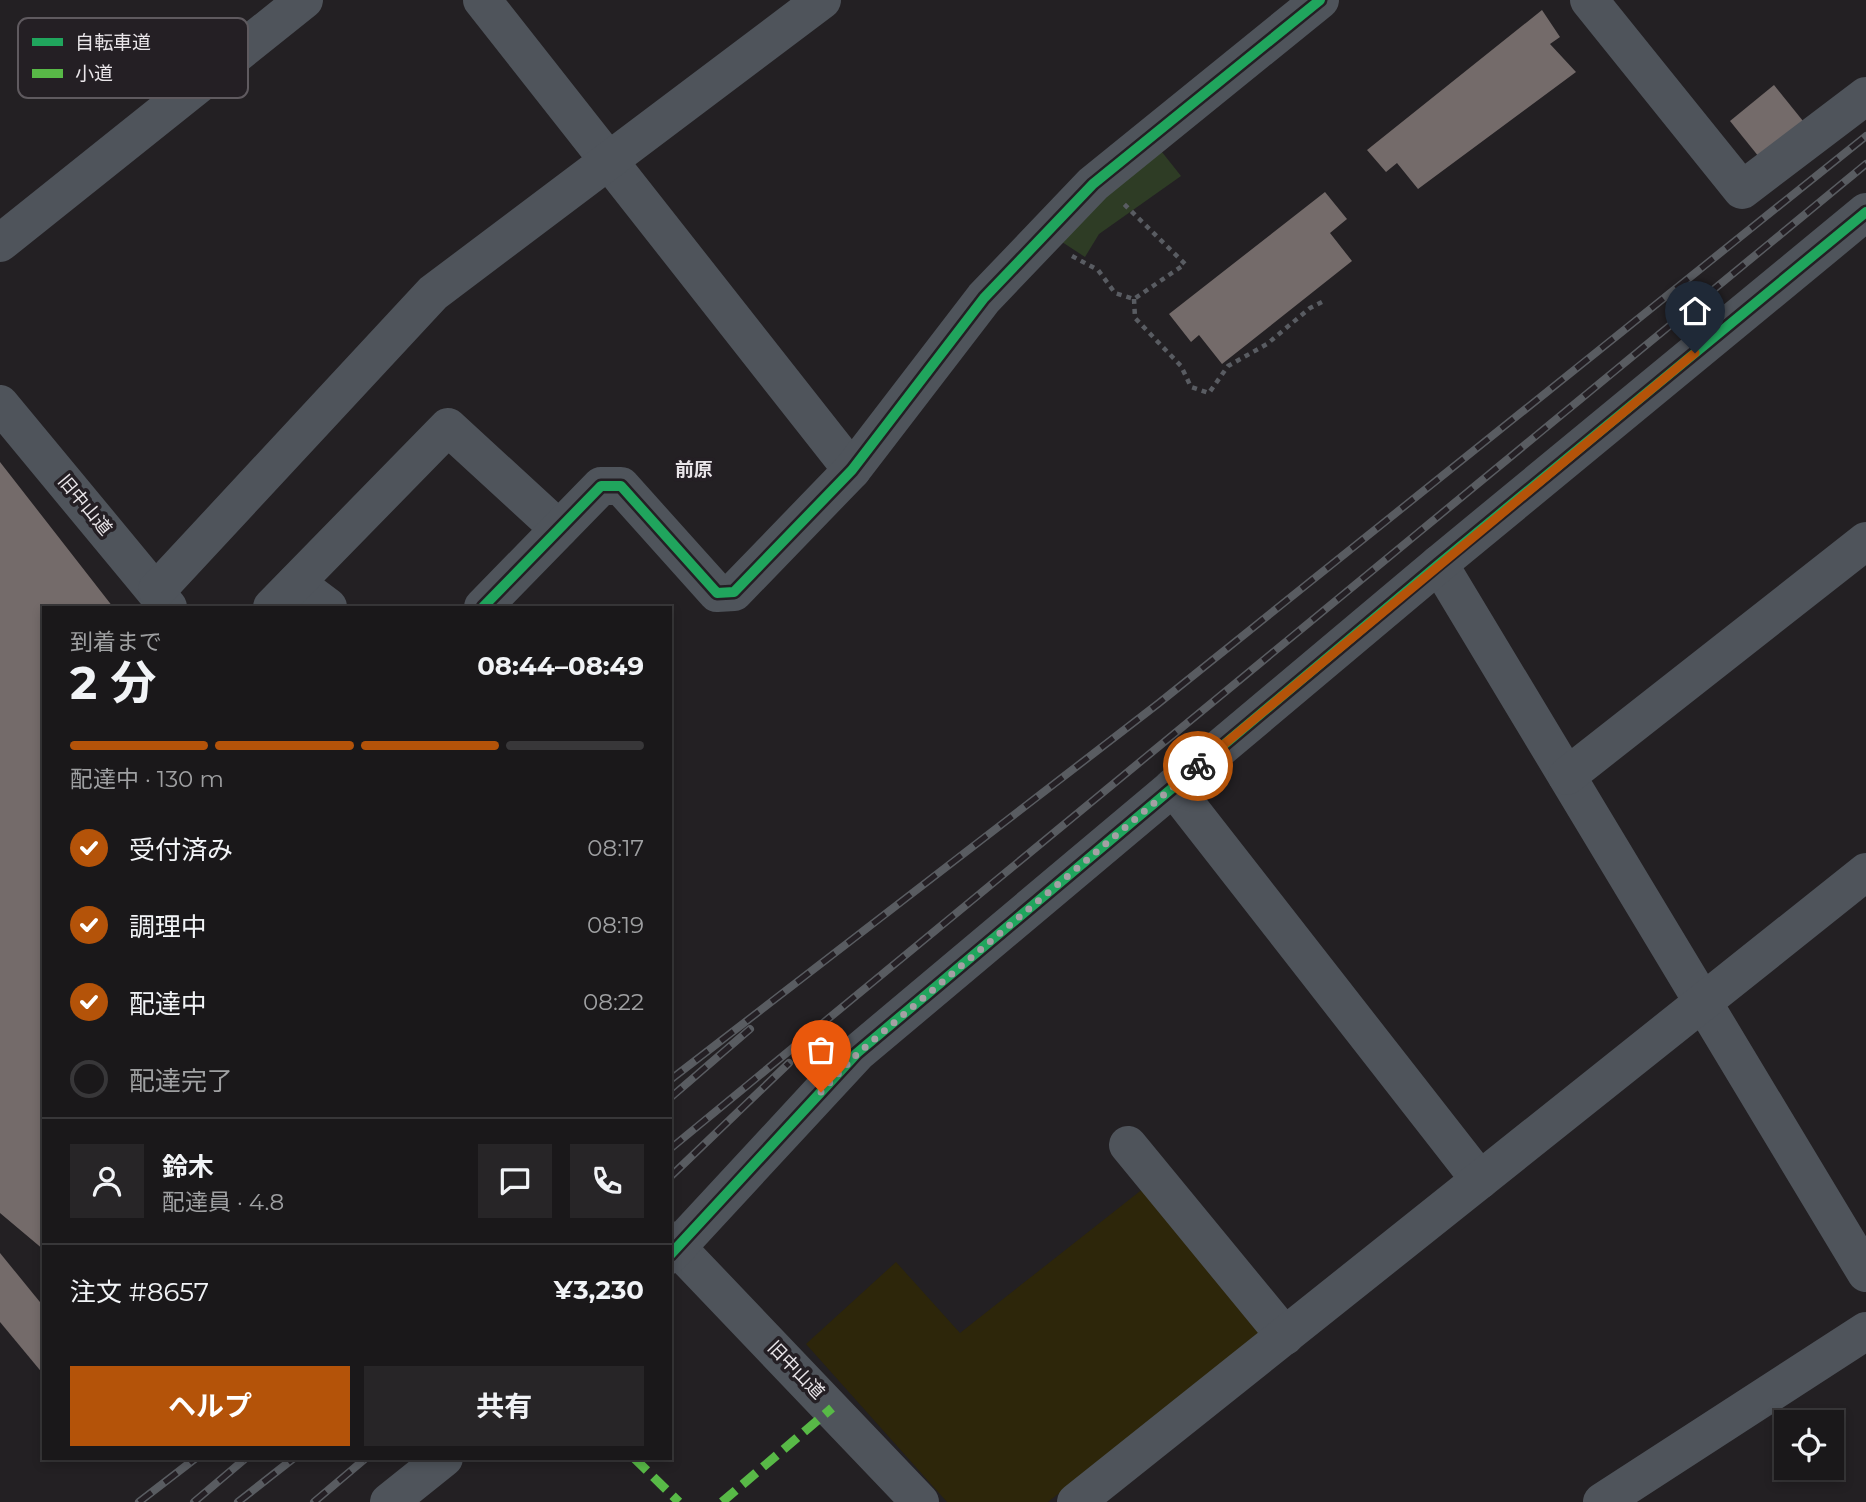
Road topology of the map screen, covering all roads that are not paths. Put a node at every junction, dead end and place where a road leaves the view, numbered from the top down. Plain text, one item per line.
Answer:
1 (304, 0) edge
2 (482, 0) edge
3 (822, 0) edge
4 (1320, 0) edge
5 (1589, 0) edge
6 (248, 45) edge
7 (1866, 96) edge
8 (181, 98) edge
9 (608, 163) junction
10 (1866, 212) edge
11 (0, 243) edge
12 (0, 404) edge
13 (852, 470) junction
14 (559, 529) junction
15 (1866, 541) edge
16 (1438, 564) junction
17 (284, 595) edge
18 (163, 598) edge
19 (324, 606) edge
20 (484, 606) edge
21 (1567, 776) junction
22 (1173, 787) junction
23 (1866, 872) edge
24 (1704, 1002) junction
25 (1128, 1145) dead end
26 (1480, 1180) junction
27 (673, 1248) edge
28 (1866, 1273) edge
29 (1866, 1331) edge
30 (1285, 1336) junction
31 (442, 1460) edge
32 (1605, 1501) edge
33 (389, 1502) edge
34 (920, 1502) edge
35 (1076, 1502) edge

1 - 6 street
2 - 9 street
3 - 9 street
4 - 13 street
5 - 7 street
8 - 11 street
9 - 13 street
9 - 18 street
10 - 16 street
12 - 18 street, 旧中山道
13 - 14 street
14 - 17 street
14 - 20 street
15 - 21 street
16 - 21 street
16 - 22 street
17 - 19 street
21 - 24 street
22 - 26 street
22 - 27 street
23 - 24 street
24 - 26 street
24 - 28 street
25 - 30 street
26 - 30 street
27 - 34 street, 旧中山道
29 - 32 street
30 - 35 street
31 - 33 street

